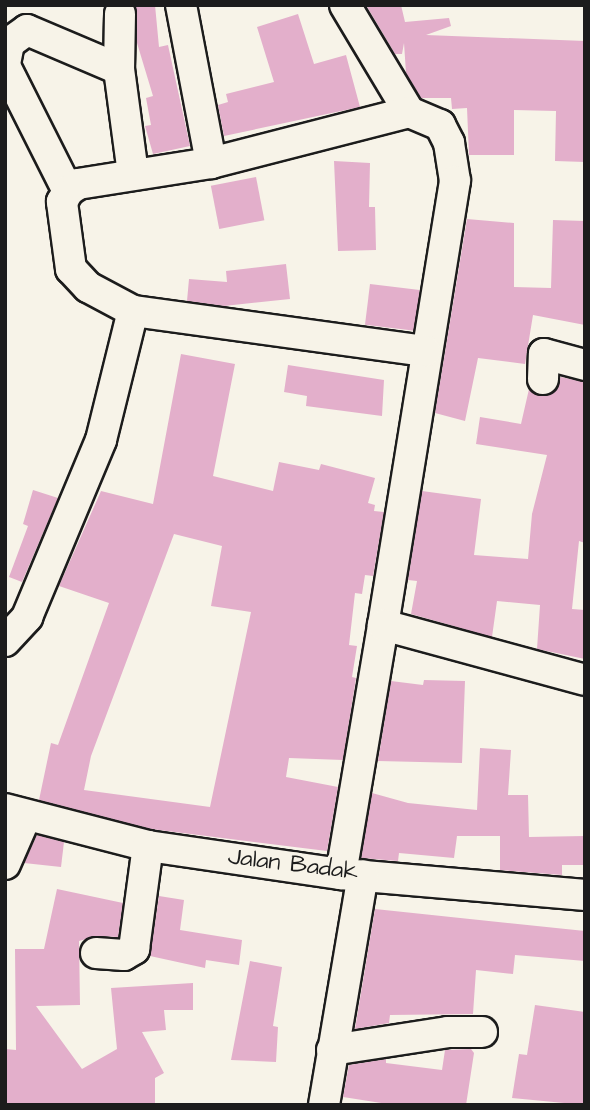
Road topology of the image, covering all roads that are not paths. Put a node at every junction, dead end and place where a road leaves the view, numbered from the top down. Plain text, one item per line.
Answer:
1 (181, 5) edge
2 (345, 5) edge
3 (120, 14) dead end
4 (5, 65) edge
5 (119, 69) junction
6 (409, 112) junction
7 (211, 163) junction
8 (133, 174) junction
9 (73, 187) junction
10 (134, 311) junction
11 (425, 351) junction
12 (585, 365) edge
13 (543, 379) dead end
14 (383, 625) junction
15 (5, 641) edge
16 (585, 680) edge
17 (15, 813) edge
18 (148, 846) junction
19 (5, 864) edge
20 (352, 874) junction
21 (585, 895) edge
22 (96, 953) dead end
23 (482, 1032) dead end
24 (332, 1050) junction
25 (324, 1105) edge

1 - 7 street
2 - 6 street
3 - 5 street
4 - 5 street
4 - 9 street
5 - 8 street
6 - 7 street
6 - 11 street
7 - 8 street
8 - 9 street
9 - 10 street
10 - 11 street
10 - 15 street
11 - 14 street
12 - 13 street
14 - 16 street
14 - 20 street
17 - 18 street, Jalan Badak
17 - 19 street
18 - 20 street, Jalan Badak
18 - 22 street
20 - 21 street, Jalan Badak
20 - 24 street
23 - 24 street
24 - 25 street

